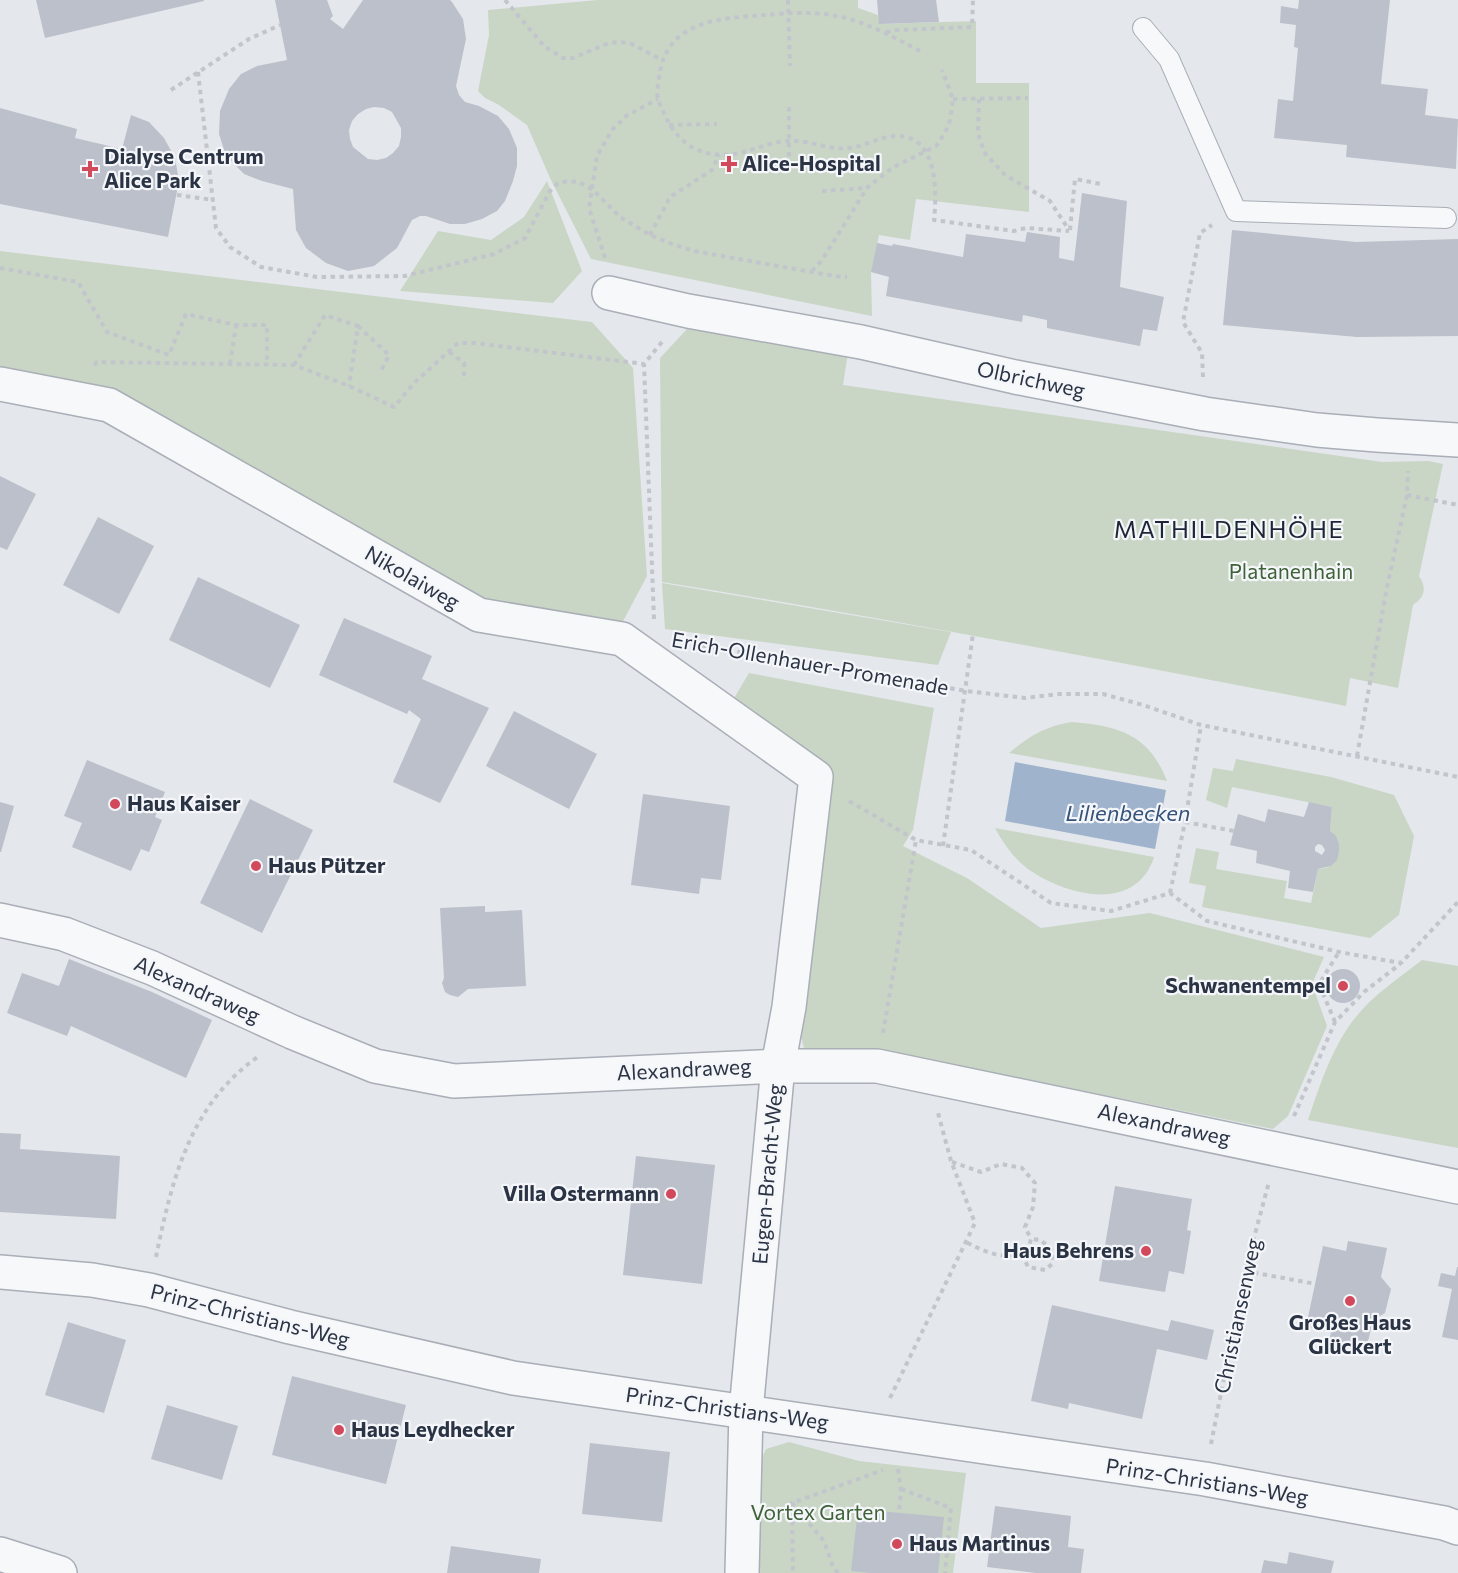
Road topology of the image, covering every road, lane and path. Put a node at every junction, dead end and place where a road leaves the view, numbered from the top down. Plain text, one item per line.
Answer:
1 (505, 0) edge
2 (788, 0) edge
3 (973, 0) edge
4 (788, 13) junction
5 (280, 25) dead end
6 (1143, 28) dead end
7 (884, 33) junction
8 (920, 51) dead end
9 (662, 60) junction
10 (790, 66) dead end
11 (942, 70) dead end
12 (198, 72) junction
13 (171, 90) dead end
14 (1028, 98) dead end
15 (658, 99) junction
16 (952, 99) junction
17 (979, 99) junction
18 (789, 107) dead end
19 (717, 124) dead end
20 (669, 125) junction
21 (789, 141) junction
22 (926, 151) junction
23 (719, 155) junction
24 (789, 166) dead end
25 (1101, 184) dead end
26 (867, 189) junction
27 (593, 190) junction
28 (822, 191) dead end
29 (177, 195) dead end
30 (214, 200) junction
31 (1236, 211) junction
32 (1446, 218) dead end
33 (1070, 231) junction
34 (650, 235) junction
35 (0, 268) edge
36 (812, 272) junction
37 (607, 277) joint
38 (847, 277) dead end
39 (688, 311) junction
40 (236, 325) junction
41 (358, 326) junction
42 (449, 352) junction
43 (169, 355) junction
44 (166, 362) junction
45 (105, 363) dead end
46 (230, 364) junction
47 (644, 364) junction
48 (267, 365) junction
49 (294, 365) junction
50 (380, 373) dead end
51 (464, 381) dead end
52 (0, 384) edge
53 (348, 386) junction
54 (1205, 414) junction
55 (1409, 437) junction
56 (1458, 440) edge
57 (1407, 495) junction
58 (1458, 505) edge
59 (654, 626) dead end
60 (973, 634) dead end
61 (689, 644) dead end
62 (966, 691) junction
63 (1201, 725) junction
64 (1357, 756) junction
65 (816, 777) junction
66 (1458, 777) edge
67 (1185, 822) junction
68 (1234, 831) dead end
69 (916, 840) junction
70 (943, 846) junction
71 (1170, 893) junction
72 (1458, 899) edge
73 (0, 920) edge
74 (1339, 951) junction
75 (1401, 963) junction
76 (1335, 1022) junction
77 (292, 1032) junction
78 (778, 1066) junction
79 (878, 1066) junction
80 (928, 1075) junction
81 (1299, 1103) dead end
82 (951, 1161) junction
83 (1269, 1181) dead end
84 (1458, 1187) edge
85 (1031, 1239) junction
86 (966, 1242) junction
87 (1022, 1254) junction
88 (0, 1272) edge
89 (1245, 1272) junction
90 (1316, 1284) dead end
91 (149, 1290) junction
92 (746, 1411) junction
93 (890, 1444) junction
94 (1210, 1452) dead end
95 (901, 1489) junction
96 (792, 1503) junction
97 (900, 1513) dead end
98 (1458, 1528) edge
99 (0, 1554) edge
100 (60, 1573) edge
101 (742, 1573) edge
102 (793, 1573) edge
103 (838, 1573) edge
104 (945, 1573) edge

1 - 9 path
2 - 4 path
3 - 7 path
4 - 7 path
4 - 9 path
4 - 10 path
5 - 12 path
6 - 31 lane
7 - 8 path
9 - 15 path
11 - 16 path
12 - 13 path
12 - 30 path
14 - 17 path
15 - 20 path
15 - 27 path
16 - 17 path
16 - 22 path
17 - 33 path
18 - 21 path
19 - 20 path
20 - 23 path
21 - 22 path
21 - 23 path
21 - 24 path
22 - 26 path
22 - 33 path
23 - 34 path
25 - 33 path
26 - 28 path
26 - 36 path
27 - 30 path
27 - 34 path
27 - 37 path
29 - 30 path
31 - 32 lane
31 - 54 path
34 - 36 path
35 - 43 path
36 - 38 path
37 - 39 street, Olbrichweg
39 - 47 path
39 - 54 street, Olbrichweg
40 - 43 path
40 - 46 path
40 - 48 path
41 - 49 path
41 - 50 path
41 - 53 path
42 - 47 path
42 - 51 path
42 - 53 path
43 - 44 path
44 - 45 path
44 - 46 path
46 - 48 path
47 - 59 path, Erich-Ollenhauer-Promenade
48 - 49 path
49 - 53 path
52 - 65 street, Nikolaiweg
54 - 55 street, Olbrichweg
55 - 56 street, Olbrichweg
55 - 57 path
57 - 58 path
57 - 64 path
60 - 62 path
61 - 62 path, Erich-Ollenhauer-Promenade
62 - 63 path, Erich-Ollenhauer-Promenade
62 - 70 path
63 - 64 path, Erich-Ollenhauer-Promenade
63 - 67 path
64 - 66 path, Erich-Ollenhauer-Promenade
65 - 69 path
65 - 78 street, Eugen-Bracht-Weg
67 - 68 path
67 - 71 path
69 - 70 path
69 - 79 path
70 - 71 path
71 - 74 path
72 - 75 path
73 - 77 street, Alexandraweg
74 - 75 path
74 - 76 path
75 - 76 path
76 - 81 path
77 - 78 street, Alexandraweg
77 - 91 path
78 - 79 street, Alexandraweg
78 - 92 street, Eugen-Bracht-Weg
79 - 80 street, Alexandraweg
80 - 82 path
80 - 84 street, Alexandraweg
82 - 85 path
82 - 86 path
83 - 89 path, Christiansenweg
85 - 87 path
85 - 87 path
86 - 87 path
86 - 93 path
88 - 91 street, Prinz-Christians-Weg
89 - 90 path
89 - 94 path, Christiansenweg
91 - 92 street, Prinz-Christians-Weg
92 - 93 street, Prinz-Christians-Weg
92 - 101 street, Eugen-Bracht-Weg
93 - 95 path
93 - 96 path
93 - 98 street, Prinz-Christians-Weg
95 - 97 path
95 - 104 path
96 - 102 path
96 - 103 path
99 - 100 street

